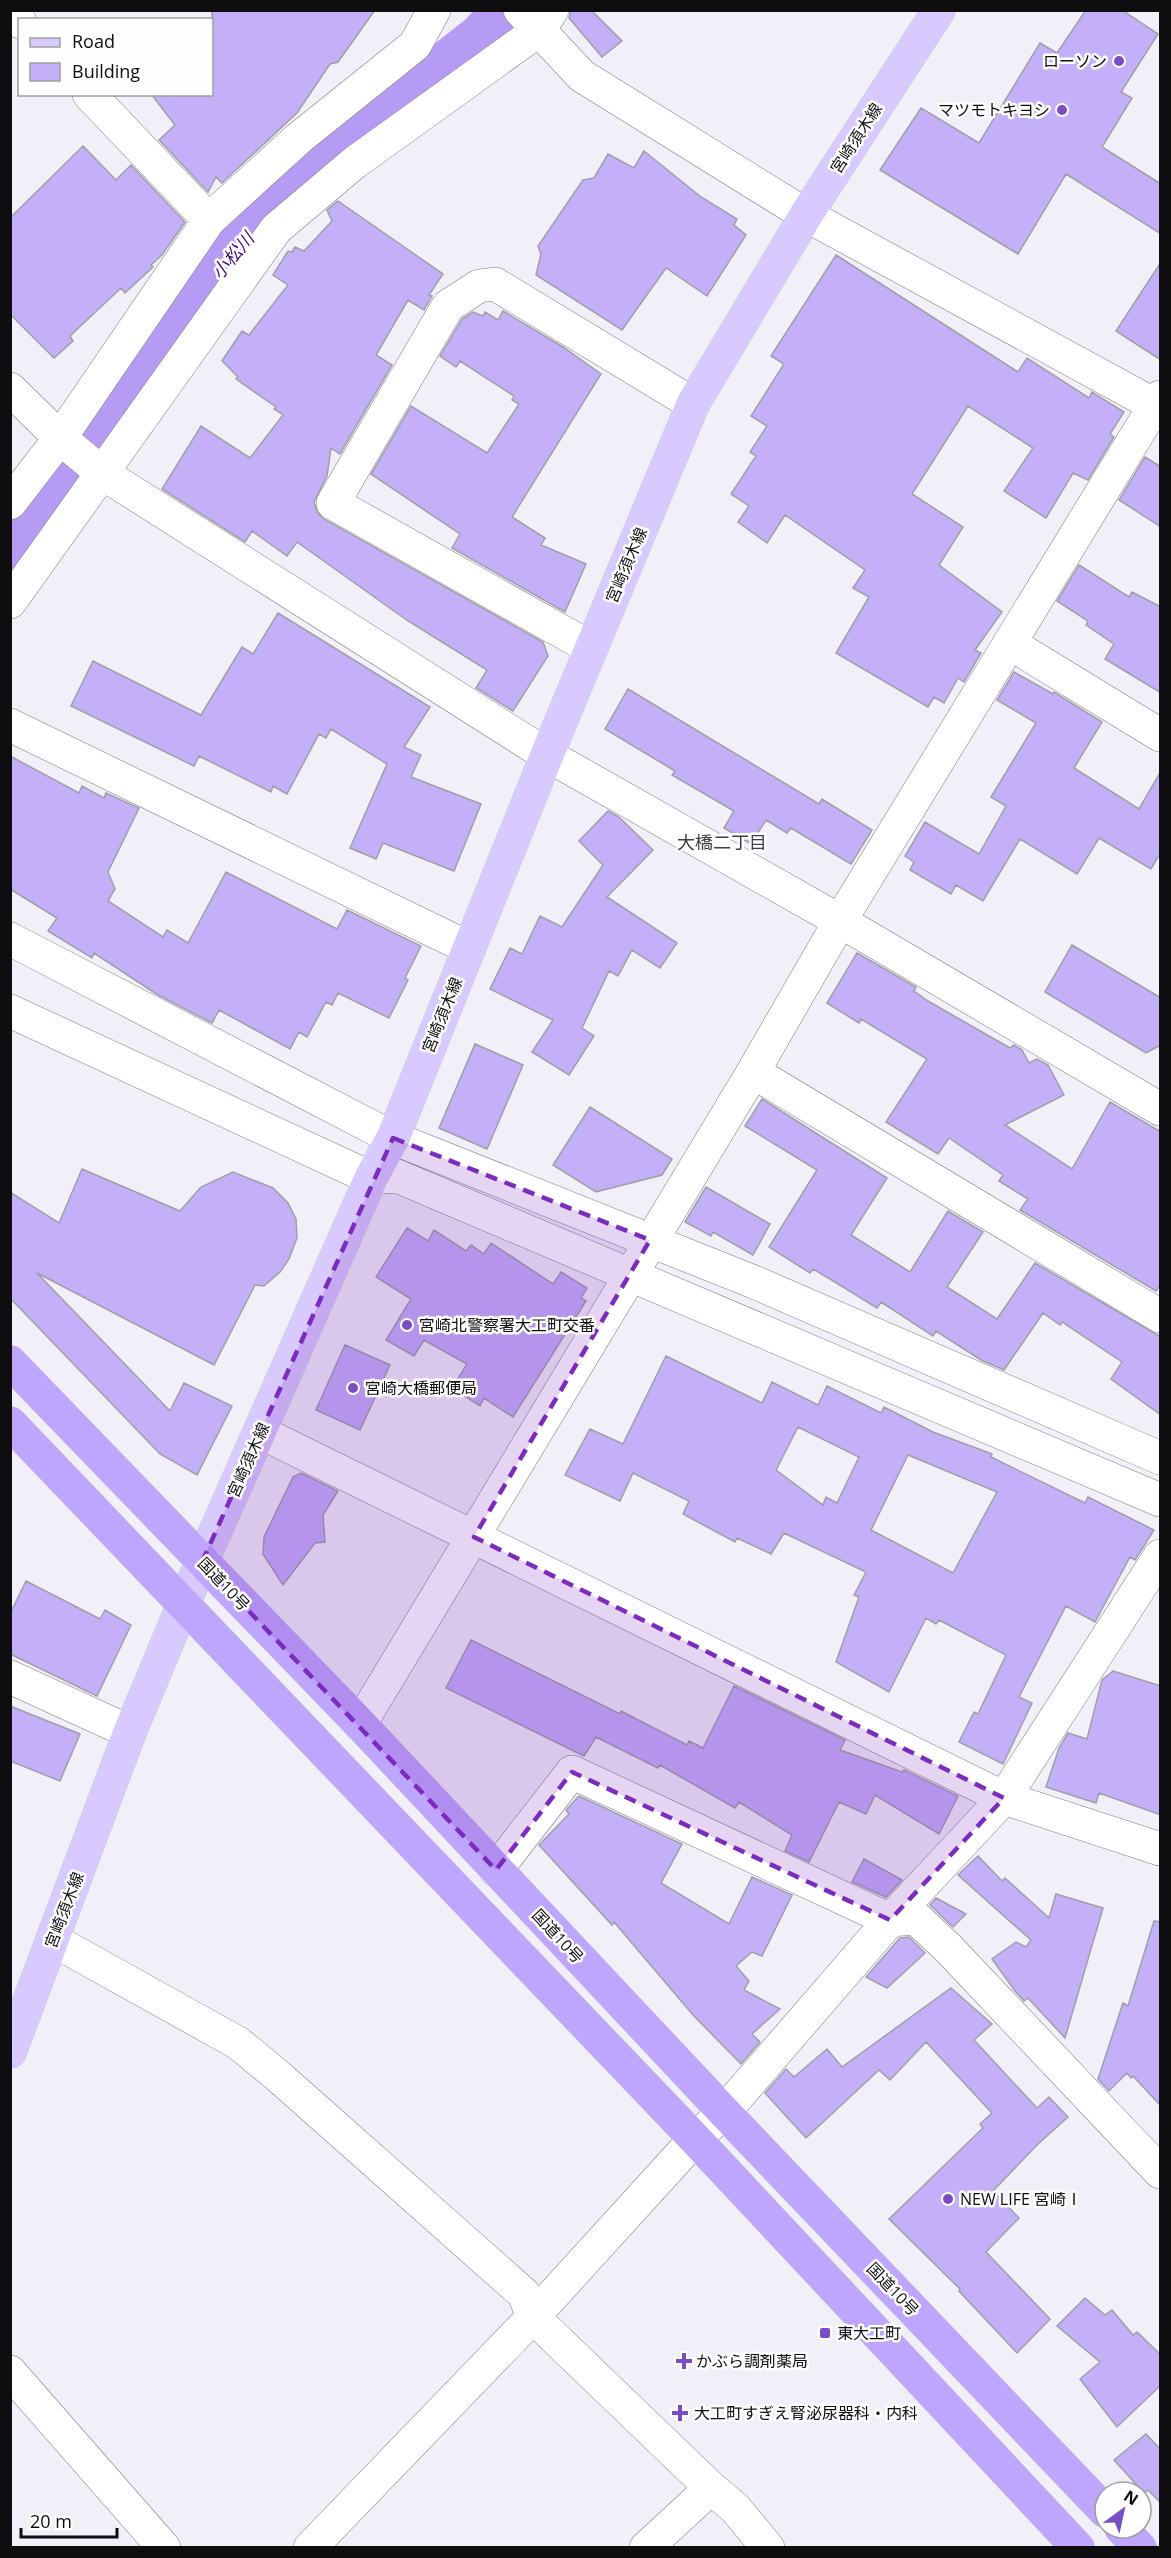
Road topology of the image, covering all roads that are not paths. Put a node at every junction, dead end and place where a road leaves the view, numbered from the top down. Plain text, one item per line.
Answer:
1 (434, 10) edge
2 (939, 10) edge
3 (537, 17) edge
4 (91, 96) edge
5 (806, 215) junction
6 (209, 220) junction
7 (10, 389) edge
8 (1158, 403) edge
9 (693, 404) junction
10 (60, 438) junction
11 (102, 473) junction
12 (10, 503) edge
13 (10, 602) edge
14 (1011, 644) junction
15 (591, 648) junction
16 (10, 725) edge
17 (1161, 735) edge
18 (547, 755) junction
19 (840, 921) junction
20 (10, 939) edge
21 (469, 948) junction
22 (10, 1011) edge
23 (753, 1072) junction
24 (1161, 1109) edge
25 (393, 1138) junction
26 (371, 1178) junction
27 (650, 1240) junction
28 (630, 1276) junction
29 (1161, 1316) edge
30 (10, 1362) edge
31 (10, 1423) edge
32 (260, 1432) junction
33 (1161, 1458) edge
34 (1161, 1500) edge
35 (474, 1537) junction
36 (1161, 1556) edge
37 (202, 1562) junction
38 (183, 1605) junction
39 (10, 1677) edge
40 (360, 1724) junction
41 (130, 1732) junction
42 (1004, 1798) junction
43 (1161, 1849) edge
44 (496, 1870) junction
45 (890, 1920) junction
46 (53, 1940) junction
47 (14, 2032) edge
48 (724, 2112) junction
49 (695, 2139) junction
50 (1161, 2172) edge
51 (533, 2318) junction
52 (10, 2372) edge
53 (711, 2488) junction
54 (1093, 2498) edge
55 (164, 2547) edge
56 (310, 2547) edge
57 (646, 2547) edge
58 (768, 2547) edge
59 (1078, 2547) edge

1 - 6 street
2 - 5 main road, 宮崎須木線
3 - 5 street
3 - 11 street
4 - 6 street
5 - 8 street
5 - 9 main road, 宮崎須木線
6 - 10 street
7 - 10 street
8 - 14 street
9 - 15 main road, 宮崎須木線
9 - 15 street
10 - 11 street
10 - 12 street
11 - 13 street
11 - 18 street
14 - 17 street
14 - 19 street
15 - 18 main road, 宮崎須木線
16 - 21 street
18 - 19 street
18 - 21 main road, 宮崎須木線
19 - 23 street
19 - 24 street
20 - 25 street
21 - 25 main road, 宮崎須木線
22 - 26 street
23 - 27 street
23 - 29 street
25 - 26 main road, 宮崎須木線
25 - 27 street
26 - 28 street
26 - 32 main road, 宮崎須木線
27 - 28 street
27 - 33 street
28 - 34 street
28 - 35 street
30 - 37 highway, 国道10号
31 - 38 highway
32 - 35 street
32 - 37 main road, 宮崎須木線
35 - 40 street
35 - 42 street
36 - 42 street
37 - 38 main road, 宮崎須木線
37 - 40 highway, 国道10号
38 - 41 main road, 宮崎須木線
38 - 49 highway
39 - 41 street
40 - 44 highway, 国道10号
41 - 46 main road, 宮崎須木線
42 - 43 street
42 - 45 street
44 - 45 street
44 - 48 highway, 国道10号
45 - 48 street
45 - 50 street
46 - 47 main road, 宮崎須木線
46 - 51 street
48 - 49 street
48 - 54 highway, 国道10号
49 - 51 street
49 - 59 highway
51 - 53 street
51 - 56 street
52 - 55 street
53 - 57 street
53 - 58 street

